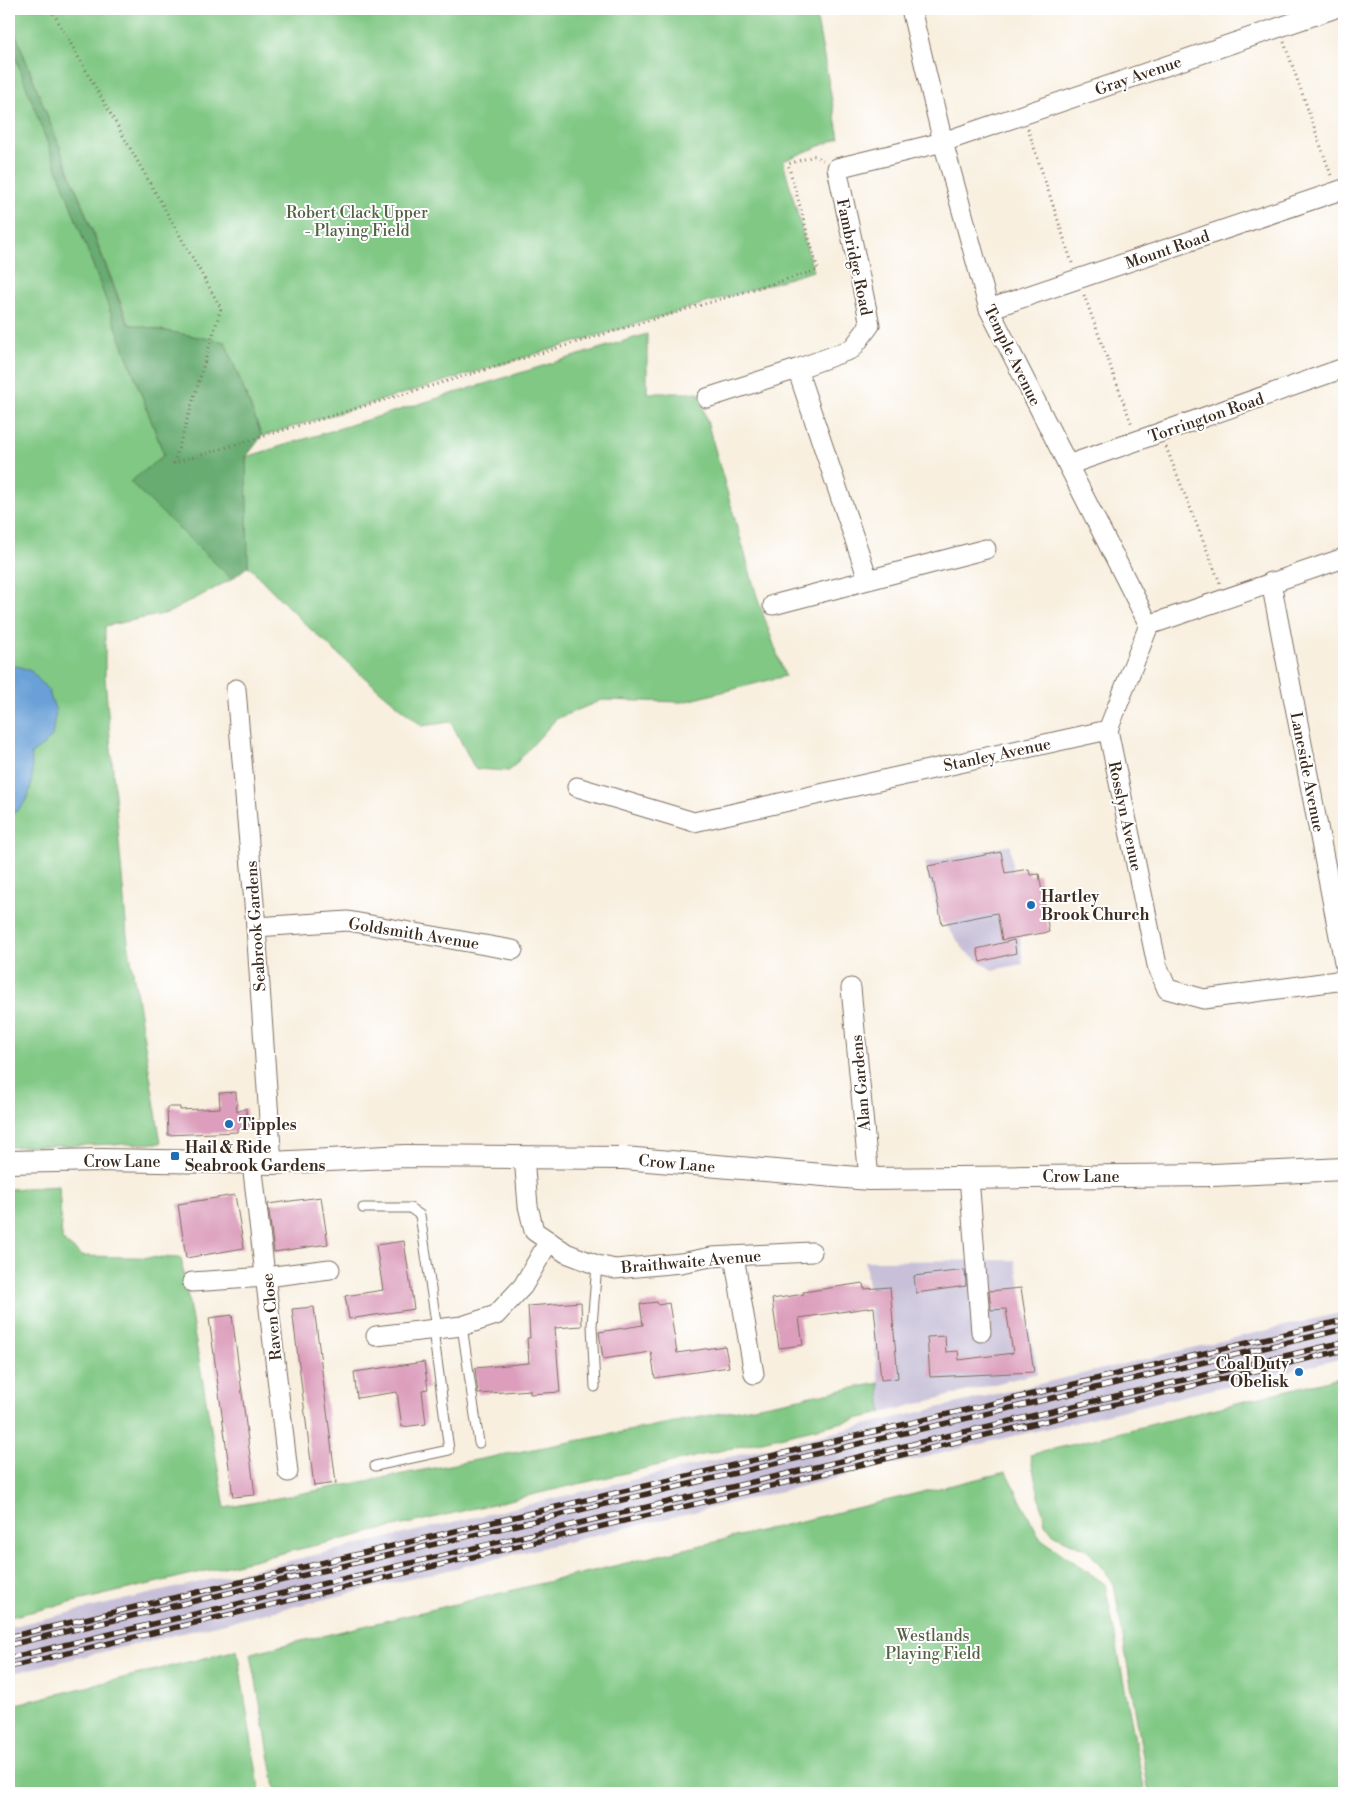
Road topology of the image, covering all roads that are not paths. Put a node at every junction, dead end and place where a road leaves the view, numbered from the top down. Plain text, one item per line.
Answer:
1 (911, 9) edge
2 (1333, 9) edge
3 (942, 142) junction
4 (1340, 191) edge
5 (989, 309) junction
6 (1344, 368) edge
7 (797, 369) junction
8 (707, 398) dead end
9 (1068, 465) junction
10 (986, 549) dead end
11 (1344, 558) edge
12 (868, 579) junction
13 (1271, 582) junction
14 (773, 605) dead end
15 (1148, 624) junction
16 (236, 689) dead end
17 (1108, 730) junction
18 (577, 787) dead end
19 (256, 927) junction
20 (513, 950) dead end
21 (1344, 962) edge
22 (1344, 980) edge
23 (851, 988) dead end
24 (524, 1157) junction
25 (9, 1162) edge
26 (262, 1163) junction
27 (1344, 1169) edge
28 (969, 1178) junction
29 (869, 1179) junction
30 (363, 1208) dead end
31 (549, 1242) junction
32 (812, 1252) dead end
33 (734, 1256) junction
34 (597, 1264) junction
35 (330, 1269) dead end
36 (266, 1277) junction
37 (192, 1282) dead end
38 (462, 1326) junction
39 (435, 1329) junction
40 (982, 1332) dead end
41 (376, 1336) dead end
42 (754, 1374) dead end
43 (595, 1387) dead end
44 (479, 1443) dead end
45 (375, 1466) dead end
46 (288, 1472) dead end

1 - 3 street, Temple Avenue
2 - 3 street, Gray Avenue
3 - 5 street, Temple Avenue
3 - 7 street, Fambridge Road
4 - 5 street, Mount Road
5 - 9 street, Temple Avenue
6 - 9 street, Torrington Road
7 - 8 street, Fambridge Road
7 - 12 street
9 - 15 street, Temple Avenue
10 - 12 street
11 - 13 street
12 - 14 street
13 - 15 street
13 - 21 street, Laneside Avenue
15 - 17 street
16 - 19 street, Seabrook Gardens
17 - 18 street, Stanley Avenue
17 - 22 street, Rosslyn Avenue
19 - 20 street, Goldsmith Avenue
19 - 26 street, Seabrook Gardens
23 - 29 street, Alan Gardens
24 - 26 street, Crow Lane
24 - 29 street, Crow Lane
24 - 31 street, Braithwaite Avenue
25 - 26 street, Crow Lane
26 - 36 street, Raven Close
27 - 28 street, Crow Lane
28 - 29 street, Crow Lane
28 - 40 street
30 - 39 lane
31 - 34 street, Braithwaite Avenue
31 - 38 street
32 - 33 street, Braithwaite Avenue
33 - 34 street, Braithwaite Avenue
33 - 42 street
34 - 43 lane
35 - 36 street
36 - 37 street
36 - 46 street, Raven Close
38 - 39 street
38 - 44 lane
39 - 41 street
39 - 45 lane

